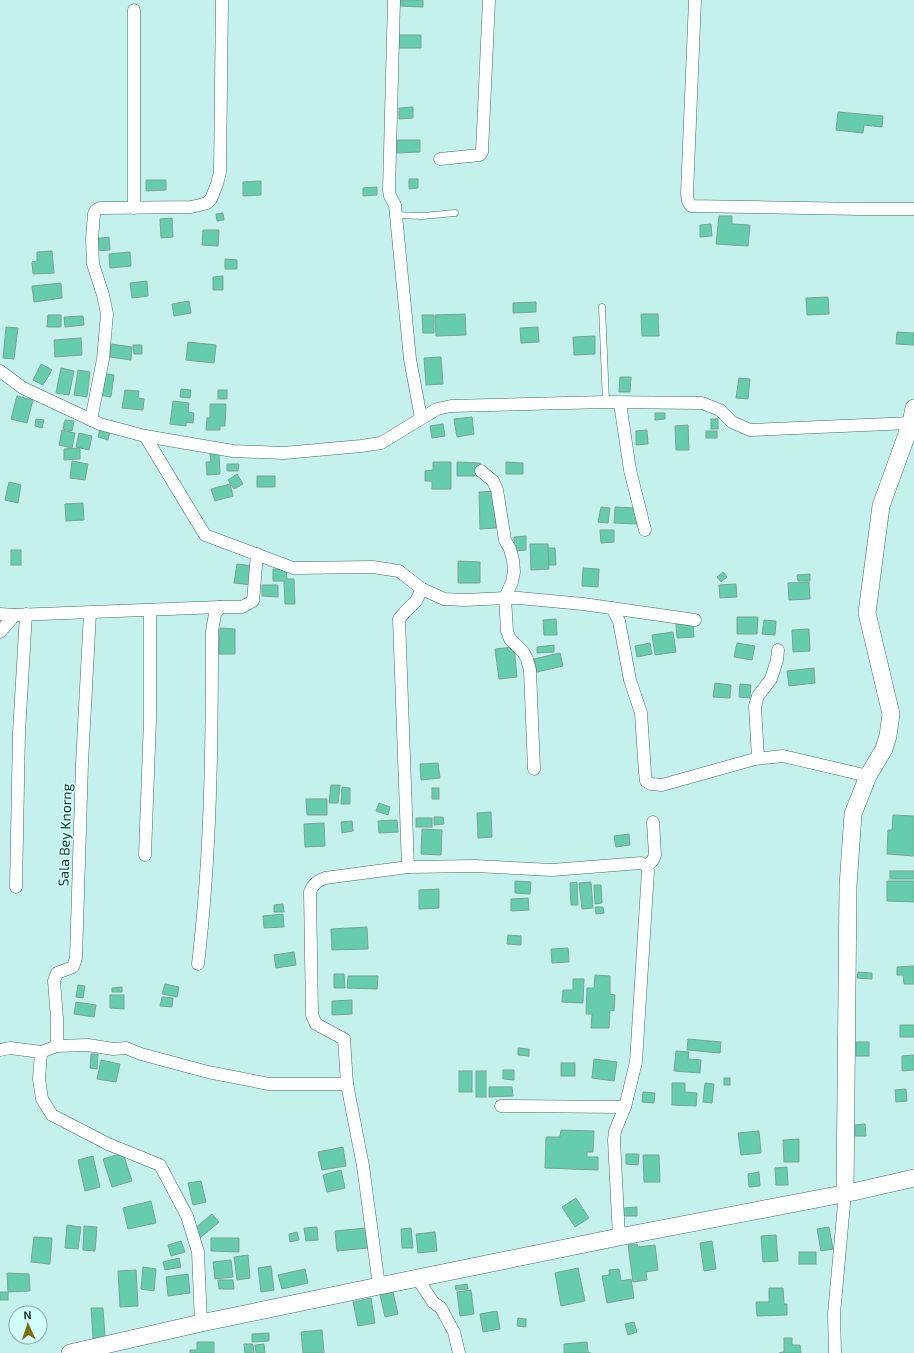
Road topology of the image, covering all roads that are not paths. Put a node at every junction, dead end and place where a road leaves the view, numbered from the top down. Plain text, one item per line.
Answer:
1 (222, 0) edge
2 (394, 0) edge
3 (488, 0) edge
4 (695, 0) edge
5 (134, 10) dead end
6 (440, 160) dead end
7 (134, 208) junction
8 (914, 209) edge
9 (455, 213) dead end
10 (396, 215) junction
11 (602, 307) dead end
12 (0, 371) edge
13 (606, 402) junction
14 (620, 403) junction
15 (912, 416) edge
16 (421, 418) junction
17 (91, 420) junction
18 (145, 436) junction
19 (481, 471) dead end
20 (645, 530) dead end
21 (257, 554) junction
22 (422, 589) junction
23 (505, 598) junction
24 (220, 607) junction
25 (612, 608) junction
26 (150, 610) junction
27 (90, 613) junction
28 (0, 614) edge
29 (20, 615) junction
30 (696, 620) dead end
31 (0, 632) edge
32 (778, 650) dead end
33 (758, 758) junction
34 (534, 769) dead end
35 (868, 776) junction
36 (653, 822) dead end
37 (145, 855) dead end
38 (647, 866) junction
39 (408, 867) junction
40 (16, 887) dead end
41 (198, 964) dead end
42 (57, 1046) junction
43 (0, 1050) edge
44 (41, 1052) junction
45 (348, 1084) junction
46 (501, 1106) dead end
47 (625, 1107) junction
48 (914, 1178) edge
49 (849, 1192) junction
50 (619, 1237) junction
51 (417, 1278) junction
52 (379, 1286) junction
53 (201, 1323) junction
54 (108, 1349) edge
55 (70, 1353) edge
56 (459, 1353) edge
57 (835, 1353) edge

1 - 7 street
2 - 10 street
3 - 6 street
4 - 8 street
5 - 7 street
7 - 17 street
9 - 10 lane
10 - 16 street
11 - 13 lane
12 - 17 street
13 - 14 street
13 - 16 street
14 - 15 street
14 - 20 street
15 - 35 street
16 - 18 street
17 - 18 street
18 - 21 street
19 - 23 street
21 - 22 street
21 - 24 street
22 - 23 street
22 - 39 street
23 - 25 street
23 - 34 street
24 - 26 street
24 - 41 street
25 - 30 street
25 - 33 street
26 - 27 street
26 - 37 street
27 - 29 street
27 - 42 street, Sala Bey Knorng
28 - 29 street
29 - 31 street
29 - 40 street
32 - 33 street
33 - 35 street
35 - 49 street
36 - 38 street
38 - 39 street
38 - 47 street
39 - 45 street
42 - 44 street
42 - 45 street
43 - 44 street
44 - 53 street
45 - 52 street
46 - 47 street
47 - 50 street
48 - 49 street
49 - 50 street
49 - 57 street
50 - 51 street
51 - 52 street
51 - 56 street
52 - 53 street
53 - 54 street
54 - 55 street

